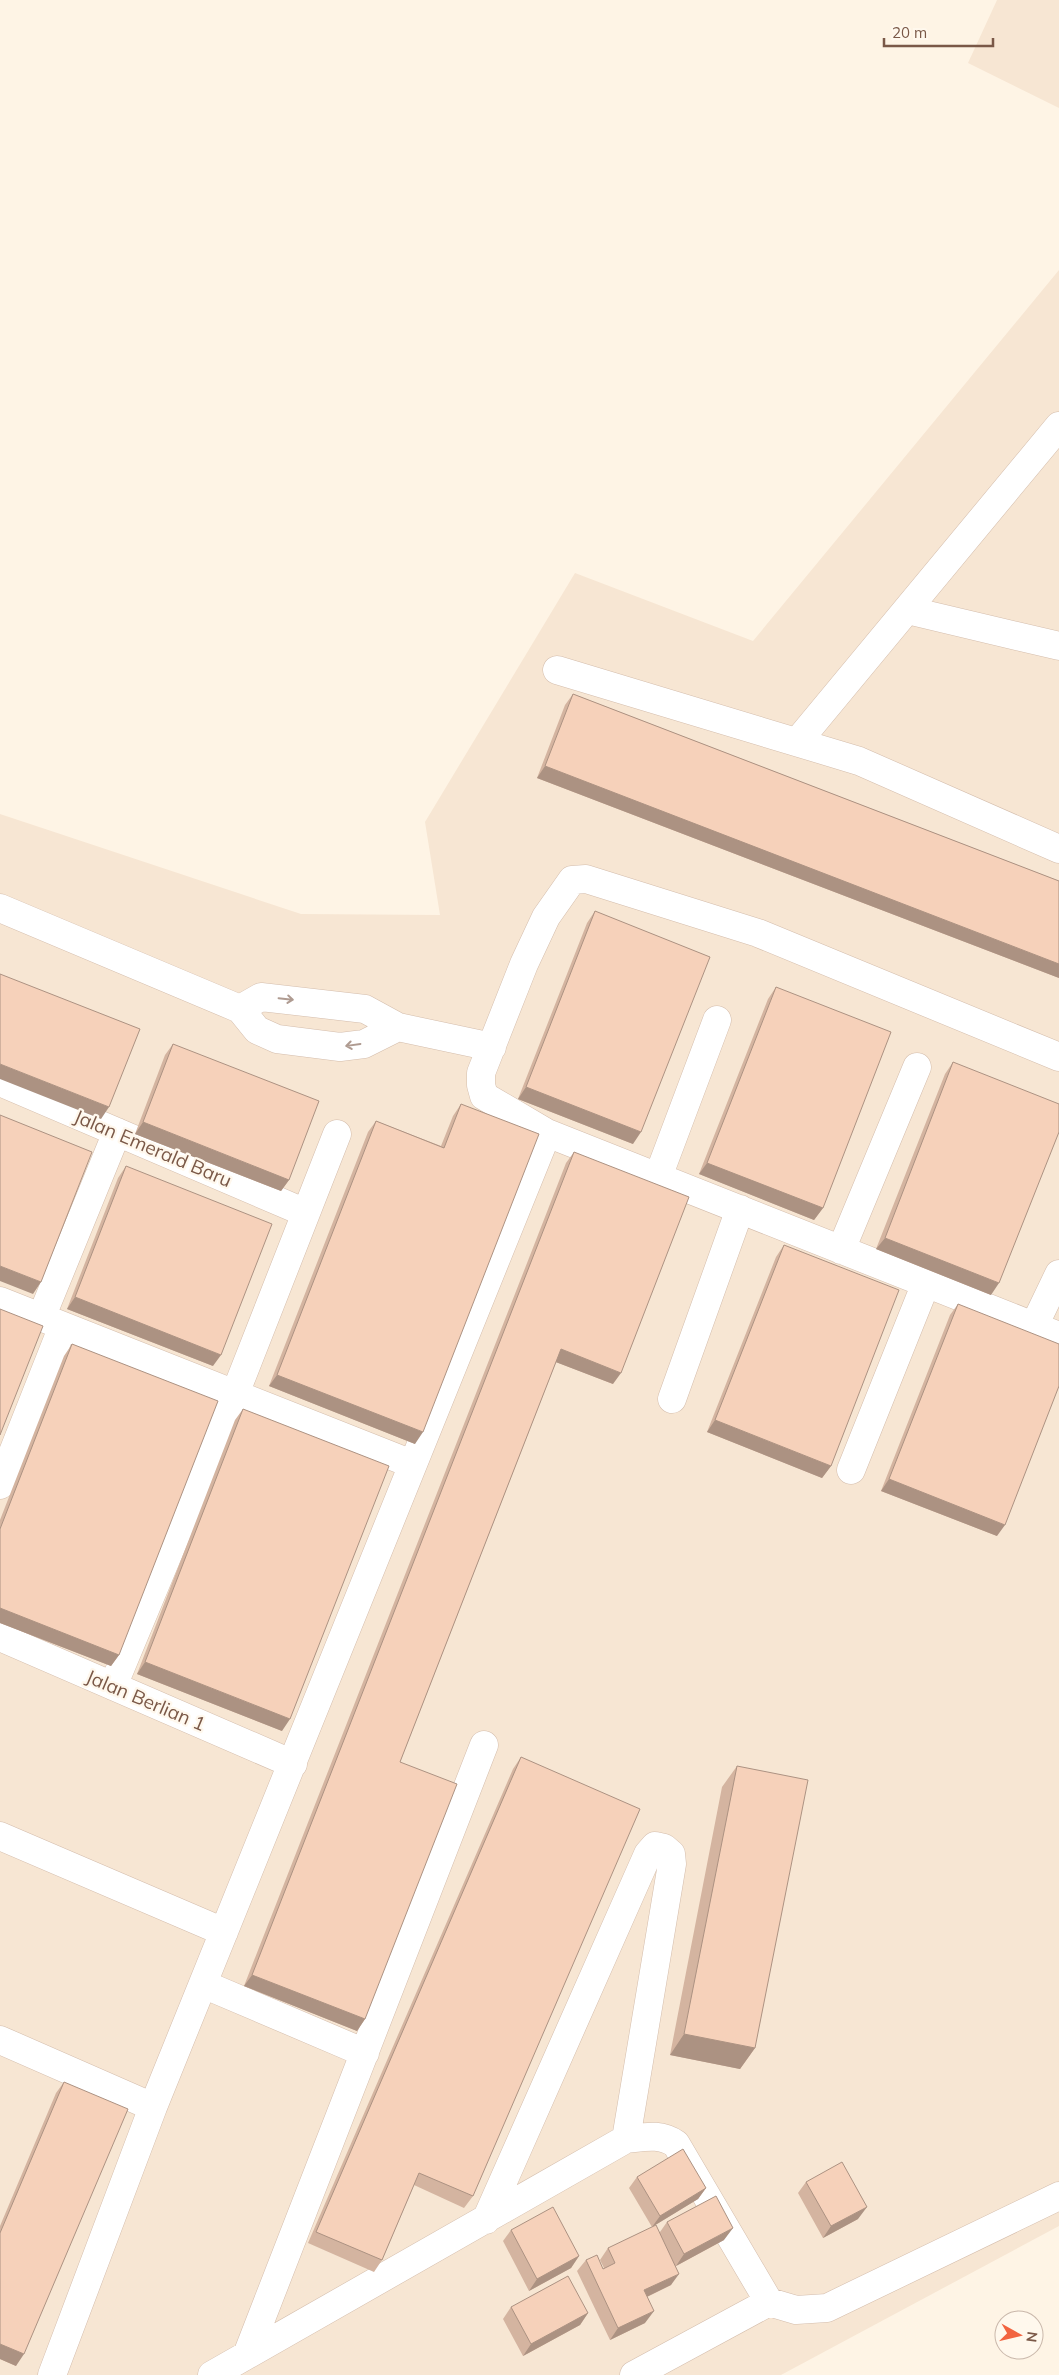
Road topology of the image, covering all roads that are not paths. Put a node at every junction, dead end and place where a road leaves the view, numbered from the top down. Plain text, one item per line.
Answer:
1 (1059, 426) edge
2 (907, 610) junction
3 (1059, 646) edge
4 (557, 670) dead end
5 (798, 741) junction
6 (1059, 849) edge
7 (0, 908) edge
8 (240, 1009) junction
9 (717, 1020) dead end
10 (398, 1027) junction
11 (492, 1047) junction
12 (1059, 1057) edge
13 (917, 1067) dead end
14 (0, 1082) edge
15 (117, 1132) junction
16 (548, 1133) junction
17 (337, 1134) dead end
18 (658, 1177) junction
19 (740, 1209) junction
20 (306, 1213) junction
21 (841, 1250) junction
22 (1059, 1274) edge
23 (926, 1283) junction
24 (0, 1301) edge
25 (52, 1322) junction
26 (1034, 1326) junction
27 (1059, 1336) edge
28 (235, 1394) junction
29 (672, 1399) dead end
30 (412, 1464) junction
31 (851, 1470) dead end
32 (0, 1485) edge
33 (0, 1637) edge
34 (113, 1686) junction
35 (484, 1745) dead end
36 (292, 1764) junction
37 (0, 1836) edge
38 (224, 1932) junction
39 (204, 1984) junction
40 (0, 2040) edge
41 (365, 2053) junction
42 (153, 2107) junction
43 (626, 2139) junction
44 (1059, 2196) edge
45 (486, 2220) junction
46 (769, 2302) junction
47 (247, 2355) junction
48 (52, 2375) edge
49 (212, 2375) edge
50 (634, 2375) edge

1 - 2 street
2 - 3 street
2 - 5 street
4 - 5 street
5 - 6 street
7 - 8 street
8 -> 10 street
10 -> 8 street
9 - 18 street
10 - 11 street
11 - 12 street
11 - 16 street
13 - 21 street
14 - 15 street, Jalan Emerald Baru
15 - 20 street, Jalan Emerald Baru
15 - 25 street
16 - 18 street
16 - 30 street
17 - 20 street
18 - 19 street
19 - 21 street
19 - 29 street
20 - 28 street
21 - 23 street
22 - 26 street
23 - 26 street
23 - 31 street
24 - 25 street
25 - 28 street
25 - 32 street
26 - 27 street
28 - 30 street
28 - 34 street
30 - 36 street
33 - 34 street, Jalan Berlian 1
34 - 36 street, Jalan Berlian 1
35 - 41 street
36 - 38 street
37 - 38 street
38 - 39 street
39 - 41 street
39 - 42 street
40 - 42 street
41 - 47 street
42 - 48 street
43 - 45 street
43 - 45 street
43 - 46 street
44 - 46 street
45 - 47 street
46 - 50 street
47 - 49 street

